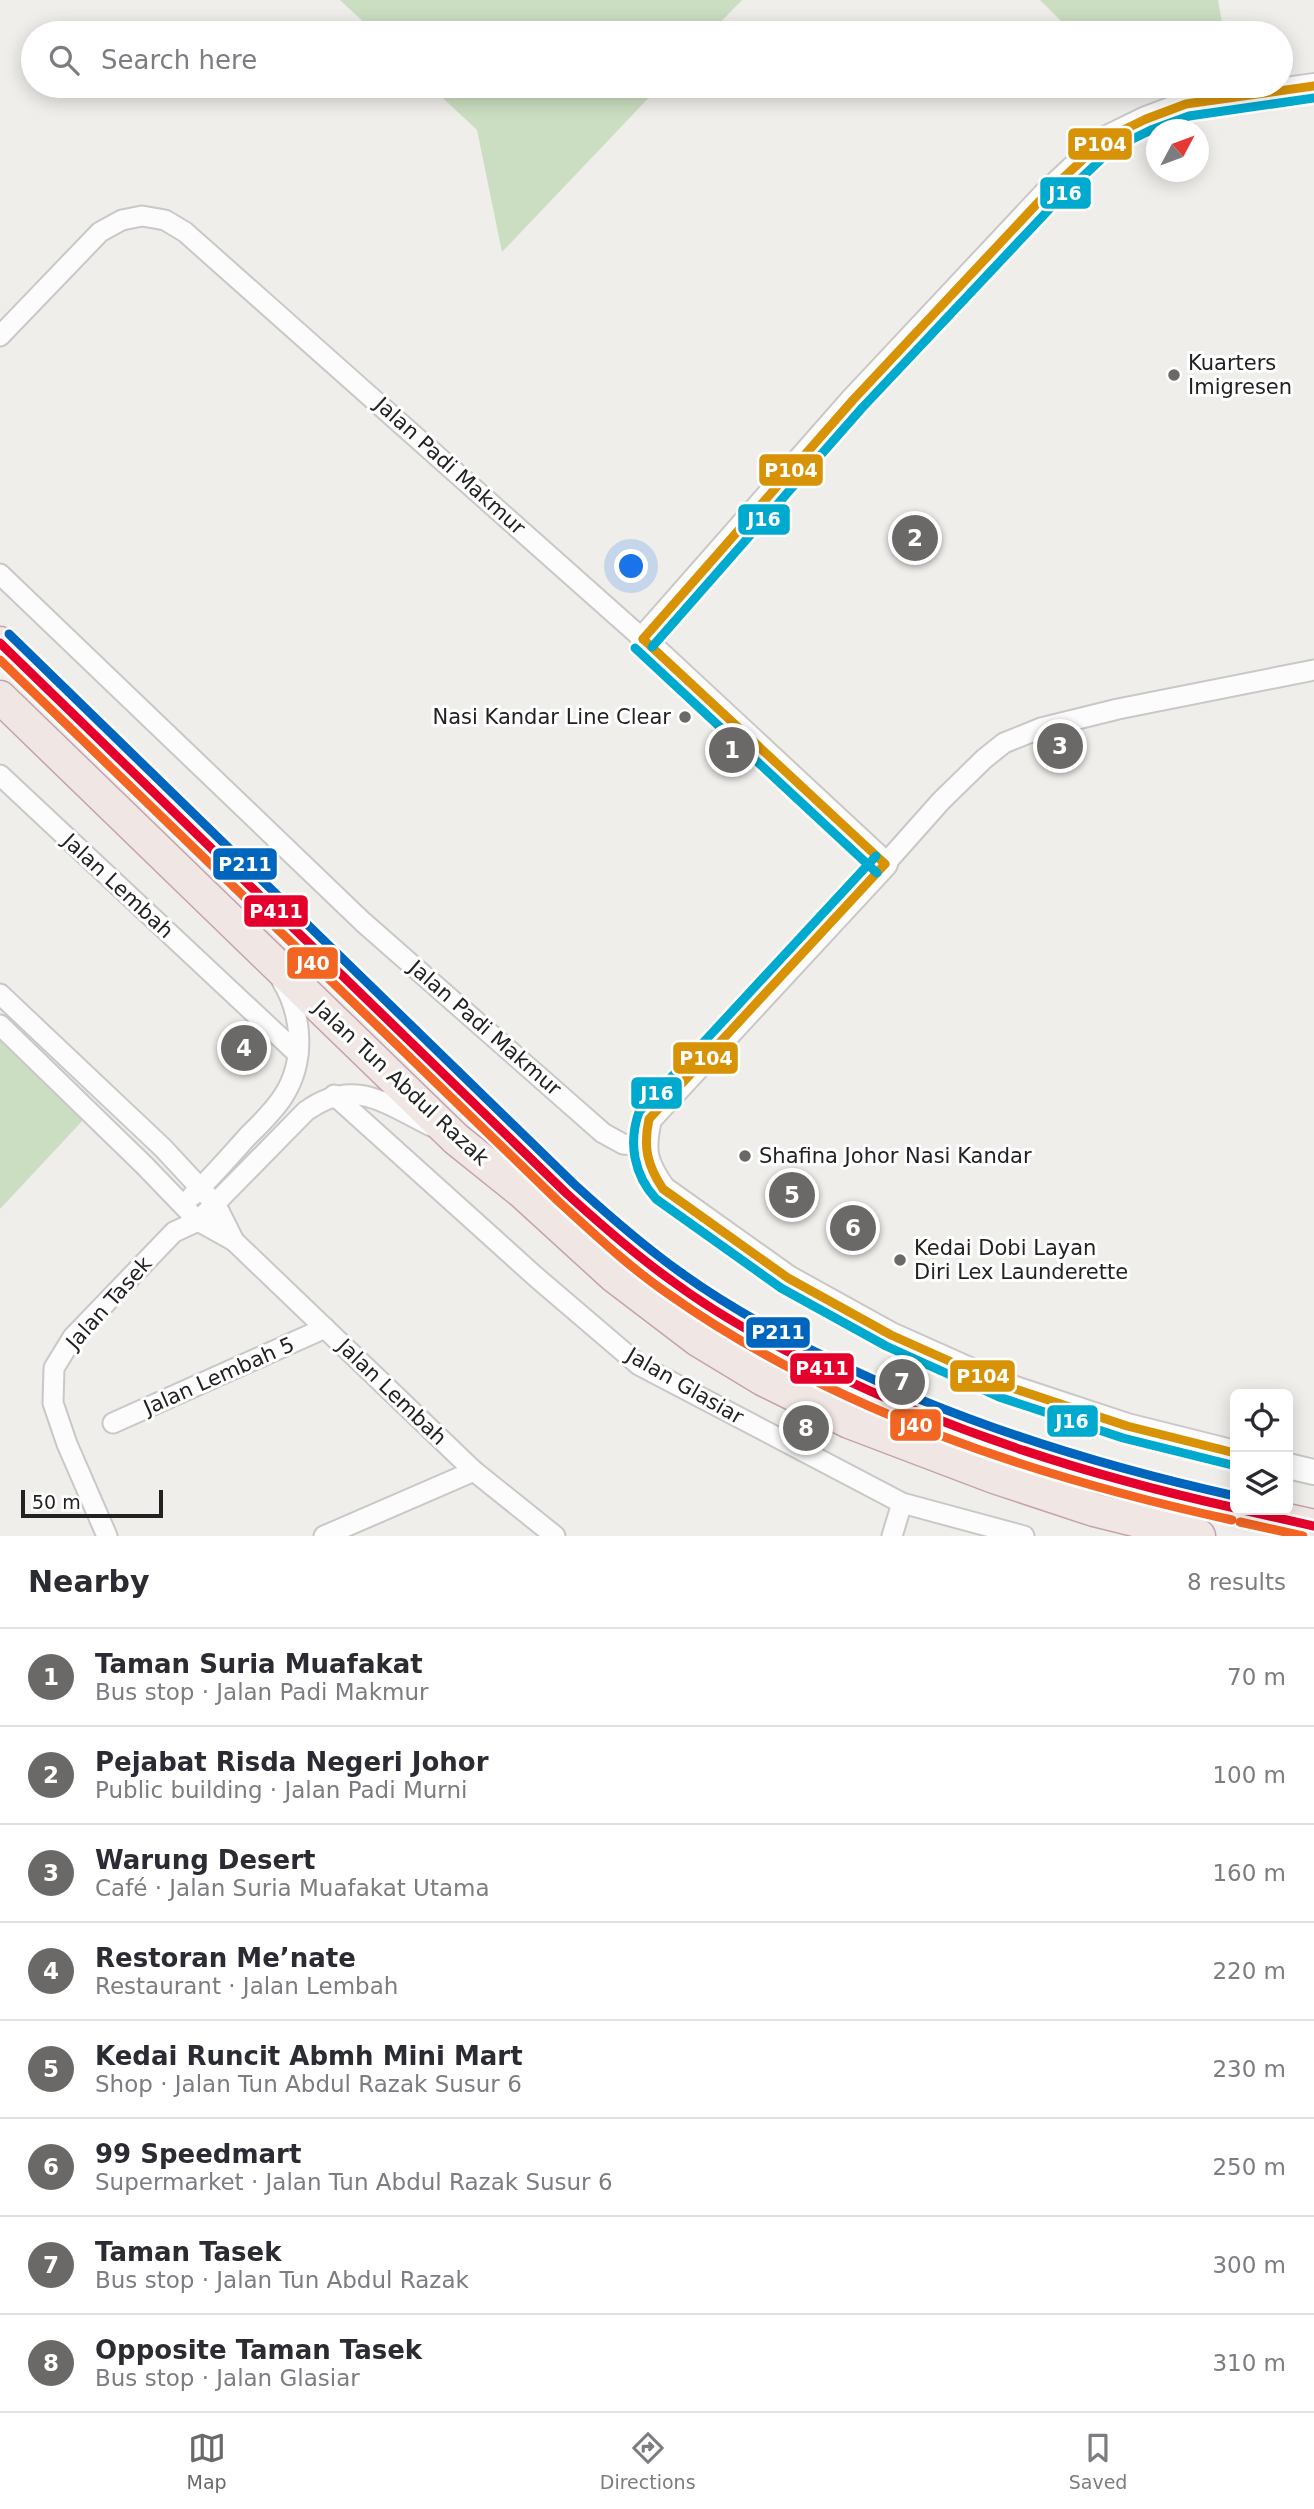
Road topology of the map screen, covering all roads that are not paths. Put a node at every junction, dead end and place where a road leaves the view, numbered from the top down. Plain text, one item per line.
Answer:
1 (1314, 86) edge
2 (1293, 89) edge
3 (1229, 98) edge
4 (0, 336) edge
5 (0, 574) edge
6 (643, 639) junction
7 (0, 643) edge
8 (1314, 670) edge
9 (0, 698) edge
10 (0, 722) edge
11 (0, 775) edge
12 (106, 800) junction
13 (894, 855) junction
14 (266, 956) junction
15 (0, 994) edge
16 (0, 1025) edge
17 (298, 1054) junction
18 (334, 1095) junction
19 (456, 1139) junction
20 (644, 1146) junction
21 (200, 1188) junction
22 (182, 1205) junction
23 (216, 1205) junction
24 (198, 1221) junction
25 (174, 1232) junction
26 (234, 1241) junction
27 (325, 1328) junction
28 (113, 1423) dead end
29 (1231, 1452) edge
30 (1293, 1467) edge
31 (474, 1471) junction
32 (1314, 1472) edge
33 (902, 1503) junction
34 (1230, 1507) edge
35 (1265, 1515) edge
36 (1314, 1526) edge
37 (107, 1536) edge
38 (324, 1536) edge
39 (555, 1536) edge
40 (892, 1536) edge
41 (1024, 1536) edge
42 (1199, 1536) edge

1 - 2 street
3 - 6 street
4 - 6 street, Jalan Padi Makmur
5 - 20 street, Jalan Padi Makmur
6 - 13 street, Jalan Padi Makmur
7 - 34 highway, Jalan Tun Abdul Razak
8 - 13 street
9 - 12 highway, Jalan Tun Abdul Razak
10 - 12 highway
11 - 17 street, Jalan Lembah
12 - 14 highway, Jalan Tun Abdul Razak
13 - 20 street
14 - 17 street
14 - 19 highway, Jalan Tun Abdul Razak
15 - 21 street, Jalan Lembah
16 - 22 street, Jalan Lembah
17 - 21 street
18 - 19 street
18 - 23 street, Jalan Tasek
18 - 33 street, Jalan Glasiar
19 - 42 highway, Jalan Tun Abdul Razak
20 - 29 street
21 - 22 street
21 - 23 street, Jalan Lembah
22 - 24 street, Jalan Lembah
22 - 25 street, Jalan Tasek
23 - 24 street, Jalan Tasek
23 - 26 street, Jalan Lembah
24 - 25 street, Jalan Tasek
24 - 26 street, Jalan Lembah
25 - 37 street, Jalan Tasek
26 - 27 street, Jalan Lembah
27 - 28 street, Jalan Lembah 5
27 - 31 street, Jalan Lembah
30 - 32 street
31 - 38 street
31 - 39 street, Jalan Lembah
33 - 40 street
33 - 41 street, Jalan Glasiar
35 - 36 highway

